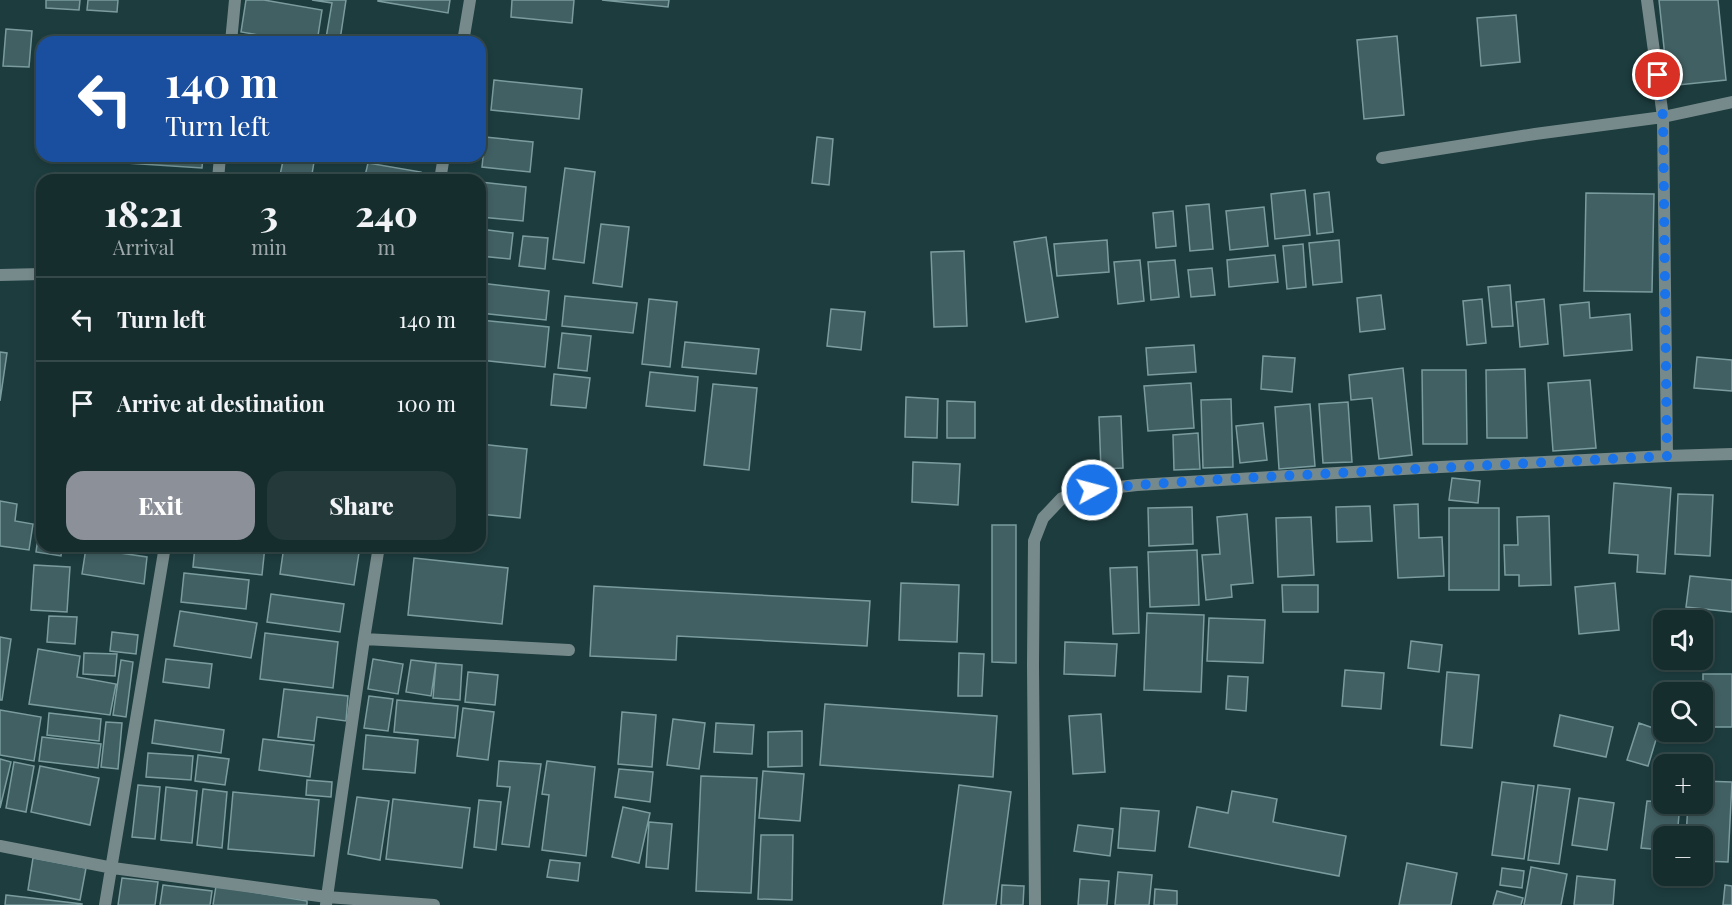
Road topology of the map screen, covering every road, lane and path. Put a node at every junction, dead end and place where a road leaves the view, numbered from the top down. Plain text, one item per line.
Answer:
1 (235, 0) edge
2 (470, 0) edge
3 (1647, 0) edge
4 (232, 36) edge
5 (464, 36) edge
6 (1732, 102) edge
7 (1663, 117) junction
8 (1382, 158) dead end
9 (36, 274) edge
10 (0, 275) edge
11 (1732, 454) edge
12 (1667, 456) junction
13 (164, 552) edge
14 (378, 552) edge
15 (364, 639) junction
16 (569, 650) dead end
17 (0, 846) edge
18 (112, 868) junction
19 (326, 901) edge
20 (105, 905) edge
21 (434, 905) edge
22 (1035, 905) edge

1 - 4 street
2 - 5 street
3 - 7 street
6 - 7 street
7 - 8 street
7 - 12 street
9 - 10 street
11 - 12 street
12 - 22 street
13 - 18 street
14 - 15 street
15 - 16 street
15 - 19 street
17 - 18 street
18 - 19 street
18 - 20 street
19 - 21 street

